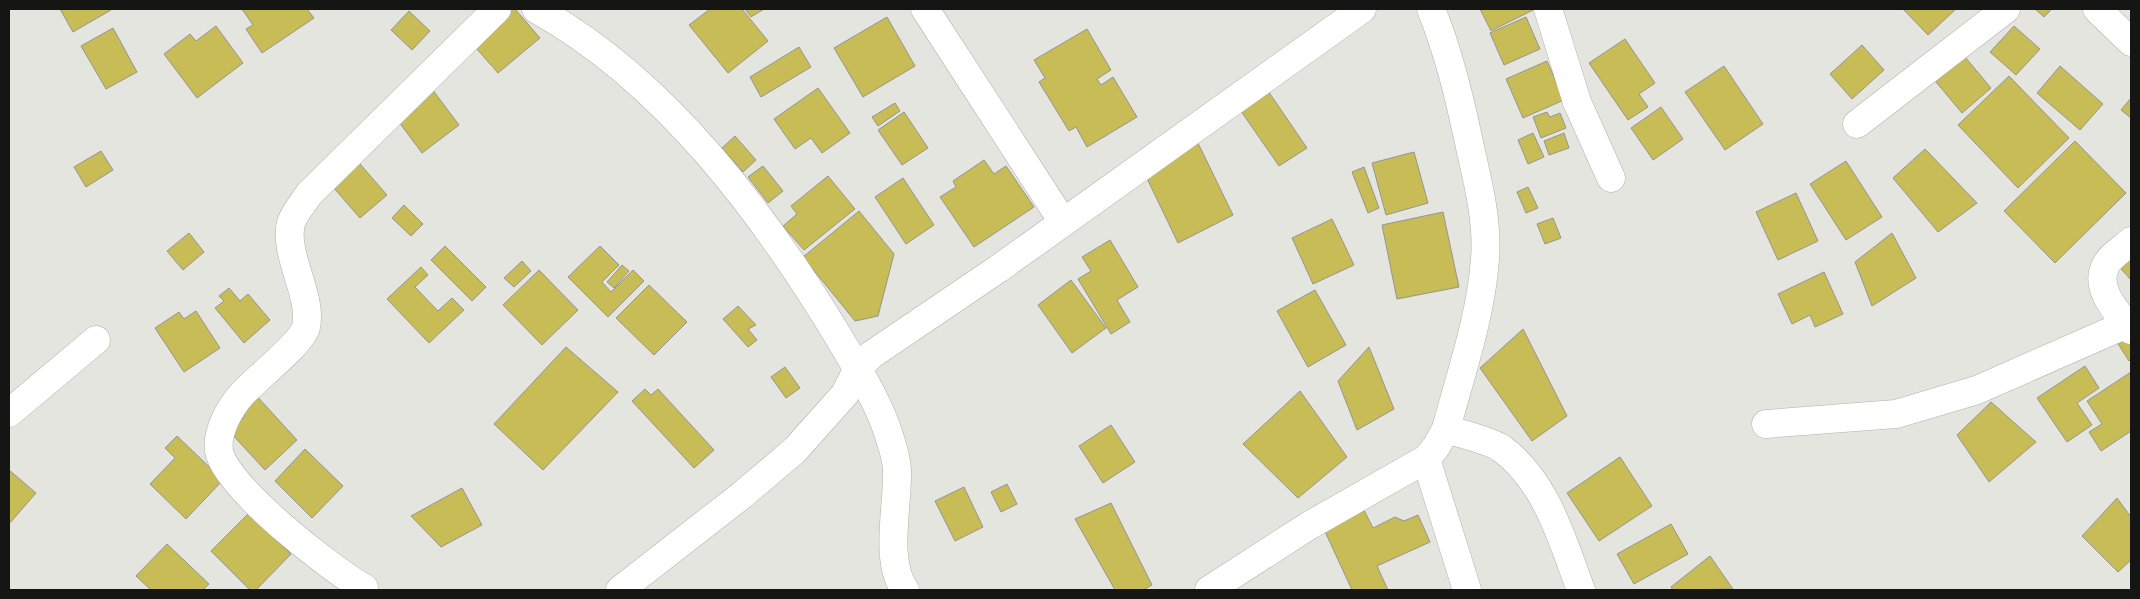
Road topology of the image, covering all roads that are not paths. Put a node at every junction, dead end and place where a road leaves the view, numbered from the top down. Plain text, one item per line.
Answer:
1 (497, 9) edge
2 (536, 9) edge
3 (924, 9) edge
4 (1362, 9) edge
5 (1431, 9) edge
6 (1548, 9) edge
7 (2006, 9) edge
8 (2097, 9) edge
9 (2131, 42) edge
10 (1857, 124) dead end
11 (1611, 178) dead end
12 (1063, 222) junction
13 (2131, 241) edge
14 (2129, 327) edge
15 (96, 340) dead end
16 (858, 368) junction
17 (9, 413) edge
18 (1766, 424) dead end
19 (1446, 429) junction
20 (1426, 459) junction
21 (364, 588) dead end
22 (620, 590) edge
23 (905, 590) edge
24 (1209, 590) edge
25 (1468, 590) edge
26 (1581, 590) edge

1 - 21 street
2 - 16 street
3 - 12 street
4 - 12 street
5 - 19 street
6 - 11 street
7 - 10 street
8 - 9 street
12 - 16 street
13 - 14 street
14 - 18 street
15 - 17 street
16 - 22 street
16 - 23 street
19 - 20 street
19 - 26 street
20 - 24 street
20 - 25 street

